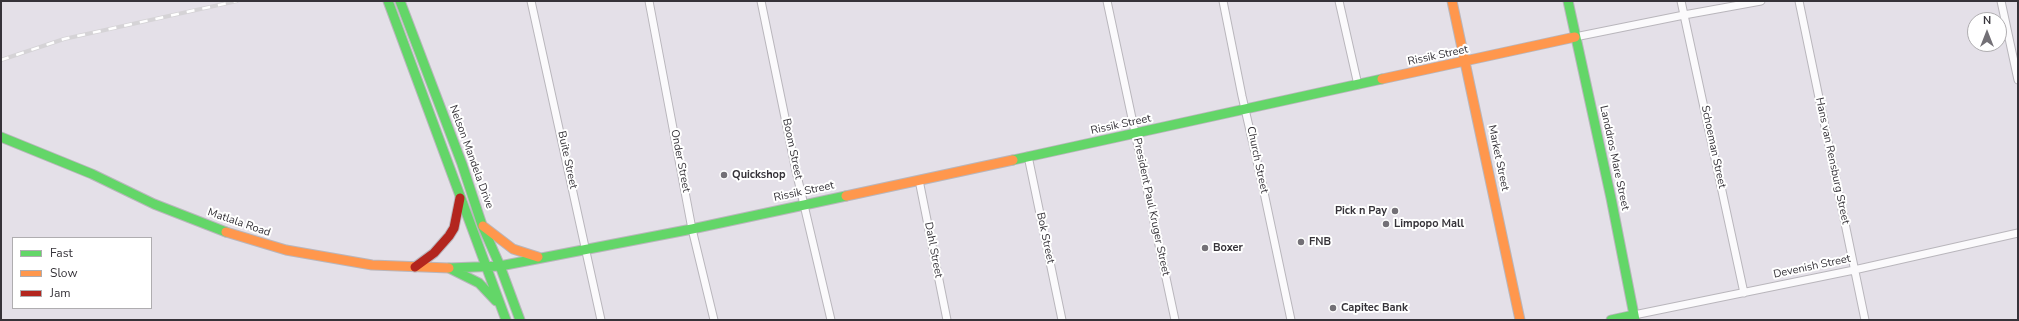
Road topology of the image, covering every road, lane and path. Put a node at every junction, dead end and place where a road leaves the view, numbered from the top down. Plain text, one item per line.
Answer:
1 (388, 1) edge
2 (400, 1) edge
3 (532, 1) edge
4 (649, 1) edge
5 (761, 1) edge
6 (1107, 1) edge
7 (1223, 1) edge
8 (1339, 1) edge
9 (1452, 1) edge
10 (1568, 1) edge
11 (1681, 1) edge
12 (1761, 1) edge
13 (1799, 1) edge
14 (2001, 1) edge
15 (1684, 14) junction
16 (1575, 37) junction
17 (1465, 62) junction
18 (2018, 80) edge
19 (1358, 85) junction
20 (1245, 110) junction
21 (1135, 134) junction
22 (1, 137) edge
23 (1028, 156) junction
24 (919, 180) junction
25 (460, 198) junction
26 (804, 204) junction
27 (482, 225) junction
28 (692, 229) junction
29 (2018, 233) edge
30 (586, 250) junction
31 (542, 258) junction
32 (485, 266) junction
33 (500, 266) junction
34 (414, 267) junction
35 (449, 268) junction
36 (1854, 270) junction
37 (1744, 293) junction
38 (503, 308) junction
39 (1634, 318) edge
40 (506, 320) edge
41 (520, 320) edge
42 (601, 320) edge
43 (714, 320) edge
44 (832, 320) edge
45 (947, 320) edge
46 (1062, 320) edge
47 (1176, 320) edge
48 (1291, 320) edge
49 (1520, 320) edge
50 (1611, 320) edge
51 (1865, 320) edge

1 - 25 main road
2 - 27 main road, Nelson Mandela Drive
3 - 30 street, Buite Street
4 - 28 street, Onder Street
5 - 26 street, Boom Street
6 - 21 street, President Paul Kruger Street
7 - 20 street, Church Street
8 - 19 street
9 - 17 main road, Market Street
10 - 16 main road, Landdros Mare Street
11 - 15 street, Schoeman Street
12 - 15 street, Rissik Street
13 - 36 street, Hans van Rensburg Street
14 - 18 street
15 - 16 street, Rissik Street
15 - 37 street, Schoeman Street
16 - 17 main road, Rissik Street
16 - 39 main road, Landdros Mare Street
17 - 19 main road, Rissik Street
17 - 49 main road, Market Street
19 - 20 main road, Rissik Street
20 - 21 main road, Rissik Street
20 - 48 street, Church Street
21 - 23 main road, Rissik Street
21 - 47 street, President Paul Kruger Street
22 - 34 main road, Matlala Road
23 - 24 main road, Rissik Street
23 - 46 street, Bok Street
24 - 26 main road, Rissik Street
24 - 45 street, Dahl Street
25 - 32 main road
25 - 34 main road
26 - 28 main road, Rissik Street
26 - 44 street, Boom Street
27 - 31 main road
27 - 33 main road, Nelson Mandela Drive
28 - 30 main road, Rissik Street
28 - 43 street, Onder Street
29 - 36 street, Devenish Street
30 - 31 main road, Rissik Street
30 - 42 street, Buite Street
31 - 33 main road, Rissik Street
32 - 33 main road, Rissik Street
32 - 35 main road, Matlala Road
32 - 38 main road
33 - 41 main road, Nelson Mandela Drive
34 - 35 main road, Matlala Road
35 - 38 main road
36 - 37 street, Devenish Street
36 - 51 street, Hans van Rensburg Street
37 - 39 street, Devenish Street
38 - 40 main road
39 - 50 main road, Devenish Street

